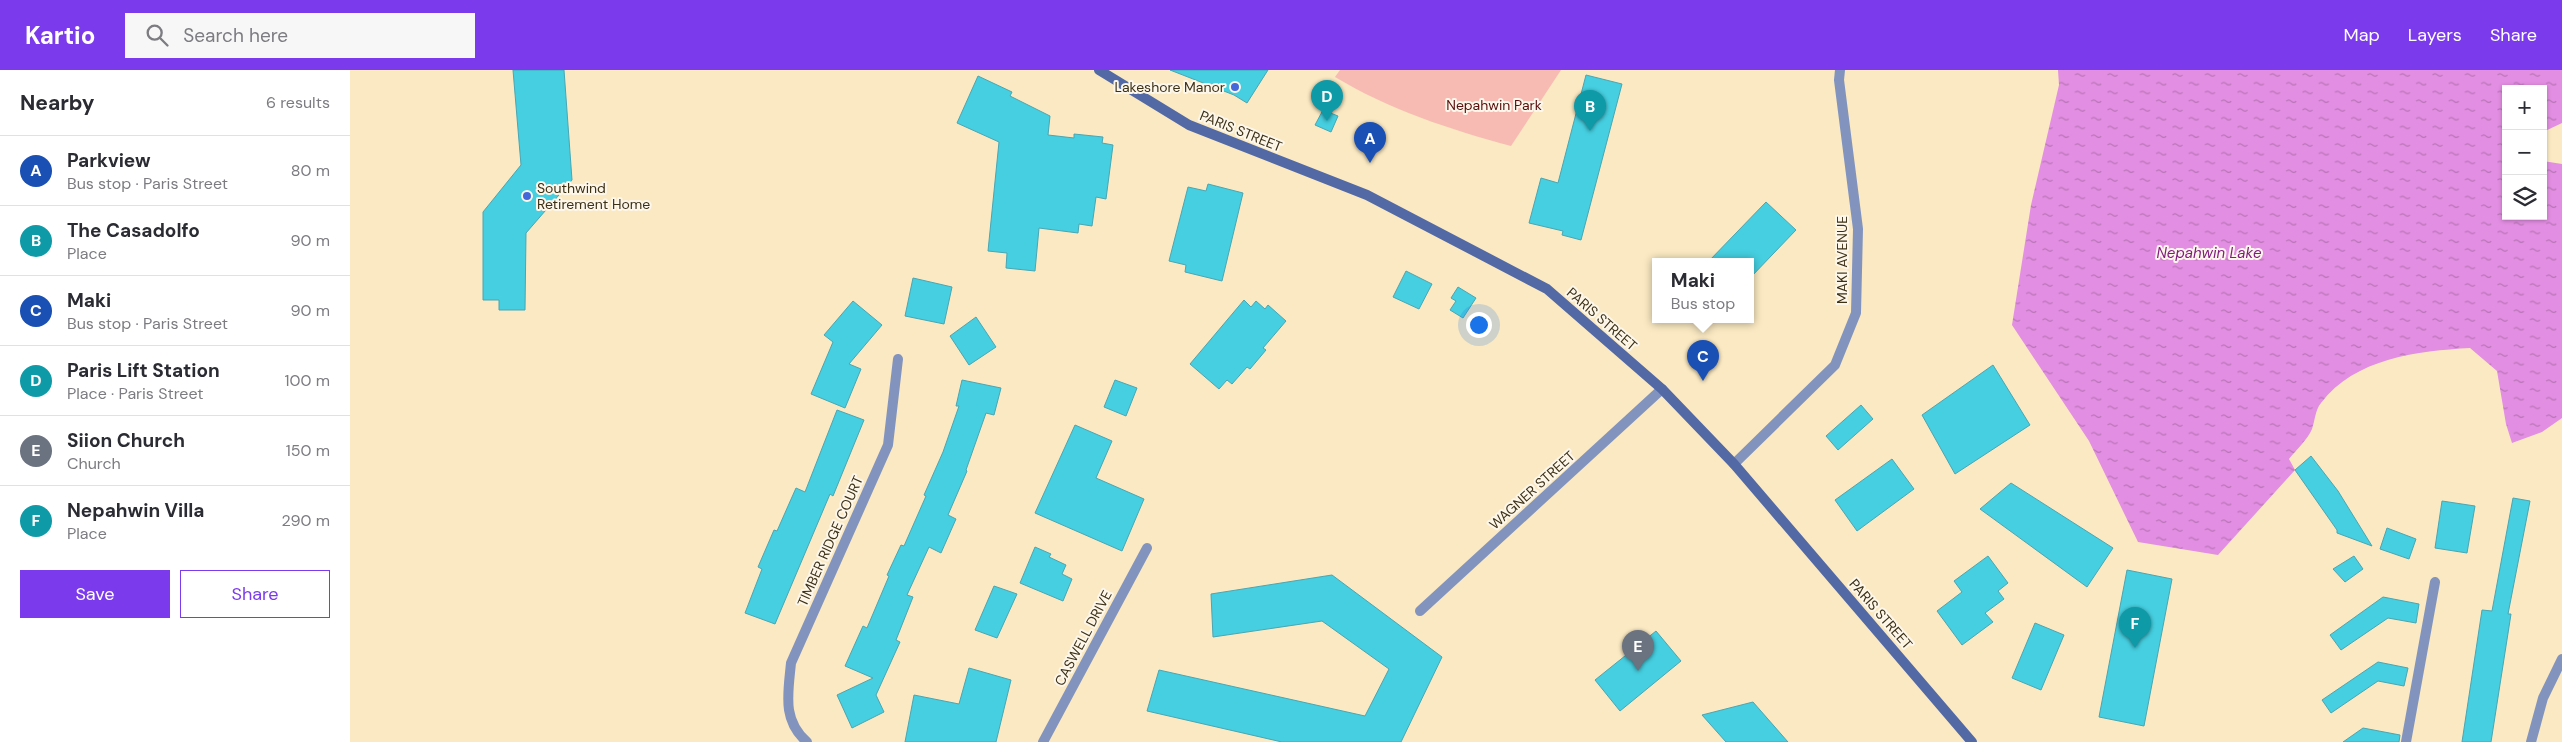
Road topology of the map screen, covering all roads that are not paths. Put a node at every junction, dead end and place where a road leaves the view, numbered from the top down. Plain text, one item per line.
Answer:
1 (1099, 70) edge
2 (1840, 70) edge
3 (898, 359) dead end
4 (1662, 389) junction
5 (1734, 464) junction
6 (1147, 548) dead end
7 (2435, 582) dead end
8 (1420, 611) dead end
9 (2562, 659) edge
10 (808, 742) edge
11 (1043, 742) edge
12 (1972, 742) edge
13 (2406, 742) edge
14 (2531, 742) edge

1 - 4 main road, PARIS STREET
2 - 5 street, MAKI AVENUE
3 - 10 street, TIMBER RIDGE COURT
4 - 5 main road, PARIS STREET
4 - 8 street, WAGNER STREET
5 - 12 main road, PARIS STREET
6 - 11 street, CASWELL DRIVE
7 - 13 street
9 - 14 street

